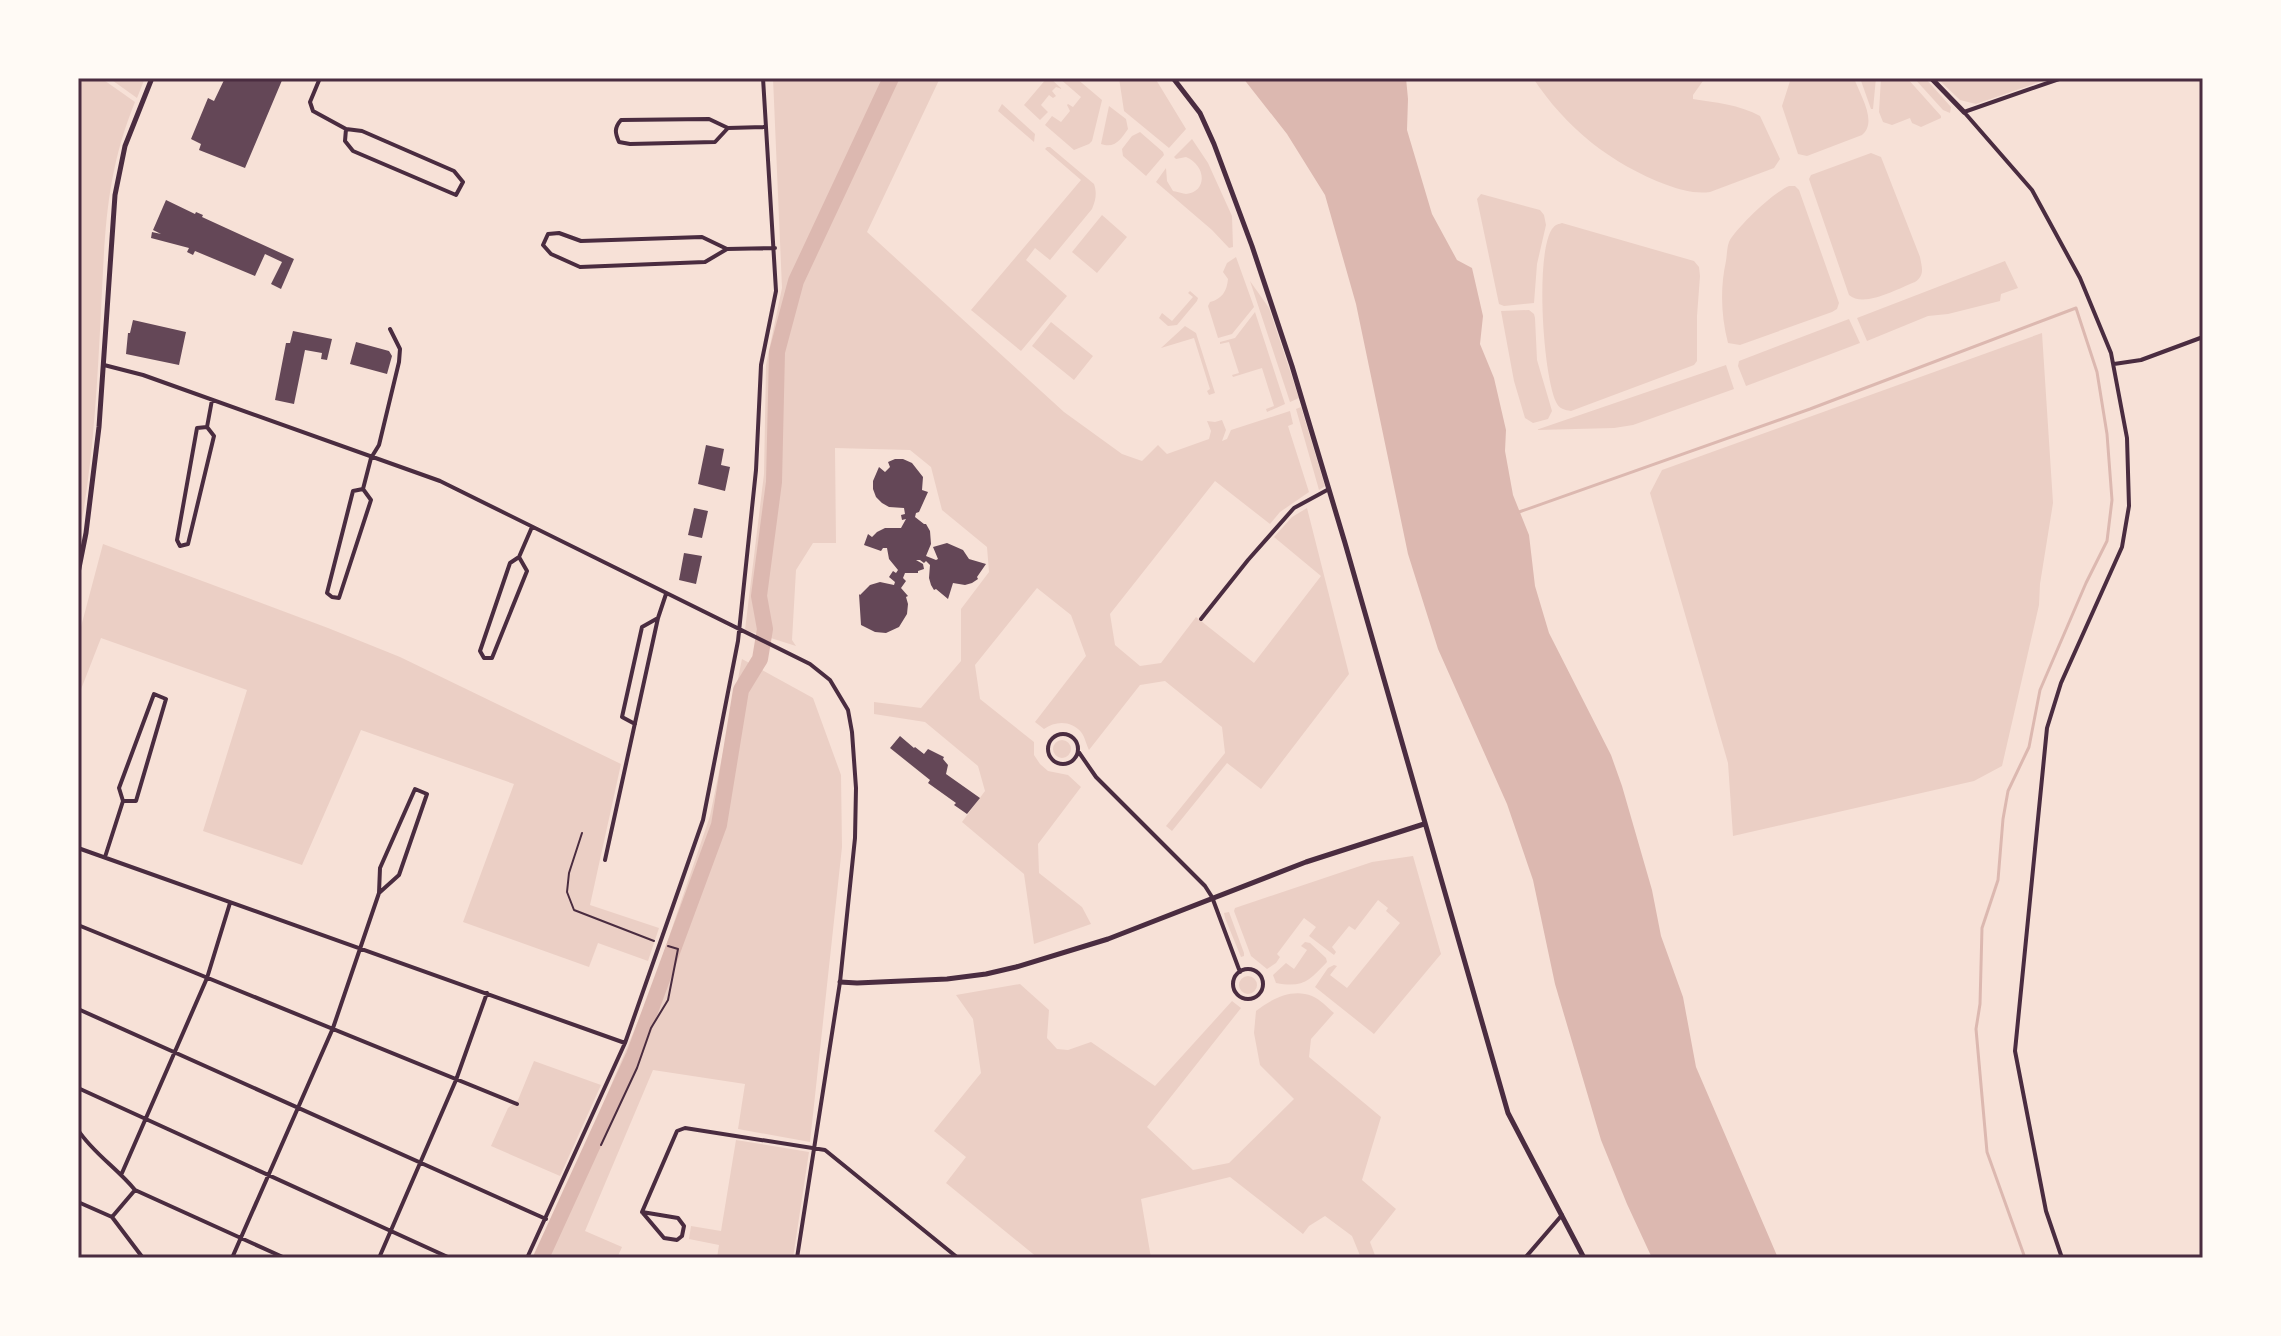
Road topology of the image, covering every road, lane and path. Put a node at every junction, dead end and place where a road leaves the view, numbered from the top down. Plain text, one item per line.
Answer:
1 (152, 78) edge
2 (320, 78) edge
3 (763, 78) edge
4 (1173, 78) edge
5 (1931, 78) edge
6 (2062, 78) edge
7 (1964, 112) junction
8 (765, 127) junction
9 (728, 128) junction
10 (346, 129) junction
11 (775, 248) junction
12 (727, 249) junction
13 (390, 329) dead end
14 (2203, 337) edge
15 (2114, 364) junction
16 (104, 365) junction
17 (212, 400) junction
18 (207, 427) junction
19 (371, 458) junction
20 (363, 489) junction
21 (1329, 489) junction
22 (532, 527) junction
23 (519, 557) junction
24 (78, 573) edge
25 (666, 594) junction
26 (658, 618) junction
27 (1201, 619) dead end
28 (738, 630) junction
29 (635, 724) junction
30 (1078, 751) junction
31 (123, 801) junction
32 (1424, 824) junction
33 (582, 833) dead end
34 (78, 848) edge
35 (105, 857) junction
36 (605, 860) dead end
37 (379, 893) junction
38 (1212, 897) junction
39 (230, 903) junction
40 (78, 925) edge
41 (660, 944) junction
42 (360, 950) junction
43 (1240, 972) junction
44 (207, 978) junction
45 (840, 982) junction
46 (487, 993) junction
47 (78, 1009) edge
48 (333, 1028) junction
49 (625, 1043) junction
50 (175, 1052) junction
51 (456, 1080) junction
52 (78, 1088) edge
53 (517, 1104) dead end
54 (298, 1108) junction
55 (146, 1118) junction
56 (78, 1130) edge
57 (601, 1145) dead end
58 (814, 1147) junction
59 (422, 1163) junction
60 (122, 1173) junction
61 (269, 1175) junction
62 (135, 1190) junction
63 (78, 1202) edge
64 (642, 1212) junction
65 (1562, 1215) junction
66 (112, 1217) junction
67 (546, 1219) junction
68 (391, 1230) junction
69 (241, 1238) junction
70 (143, 1258) edge
71 (232, 1258) edge
72 (285, 1258) edge
73 (379, 1258) edge
74 (450, 1258) edge
75 (527, 1258) edge
76 (797, 1258) edge
77 (958, 1258) edge
78 (1525, 1258) edge
79 (1584, 1258) edge
80 (2062, 1258) edge

1 - 16 street
2 - 10 street
3 - 8 street
4 - 21 street
5 - 7 street
6 - 7 street
7 - 15 street
8 - 9 street
8 - 11 street
9 - 9 street
10 - 10 street
11 - 12 street
11 - 28 street
12 - 12 street
13 - 19 street
14 - 15 street
15 - 80 street
16 - 17 street
16 - 24 street
17 - 18 street
17 - 19 street
18 - 18 street
19 - 20 street
19 - 22 street
20 - 20 street
21 - 27 street
21 - 32 street
22 - 23 street
22 - 25 street
23 - 23 street
25 - 26 street
25 - 28 street
26 - 29 street
26 - 29 street
28 - 41 street
28 - 45 street
29 - 36 street
30 - 30 street
30 - 38 street
31 - 31 street
31 - 35 street
32 - 38 street
32 - 65 street
33 - 41 path
34 - 35 street
35 - 39 street
37 - 37 street
37 - 42 street
38 - 43 street
38 - 45 street
39 - 42 street
39 - 44 street
40 - 44 street
41 - 49 street
41 - 57 path
42 - 46 street
42 - 48 street
43 - 43 street
44 - 48 street
44 - 50 street
45 - 58 street
46 - 49 street
46 - 51 street
47 - 50 street
48 - 51 street
48 - 54 street
49 - 67 street
50 - 54 street
50 - 55 street
51 - 53 street
51 - 59 street
52 - 55 street
54 - 59 street
54 - 61 street
55 - 60 street
55 - 61 street
56 - 60 street
58 - 64 street
58 - 76 street
58 - 77 street
59 - 67 street
59 - 68 street
60 - 62 street
61 - 68 street
61 - 69 street
62 - 66 street
62 - 69 street
63 - 66 street
64 - 64 street
65 - 78 street
65 - 79 street
66 - 70 street
67 - 75 street
68 - 73 street
68 - 74 street
69 - 71 street
69 - 72 street

